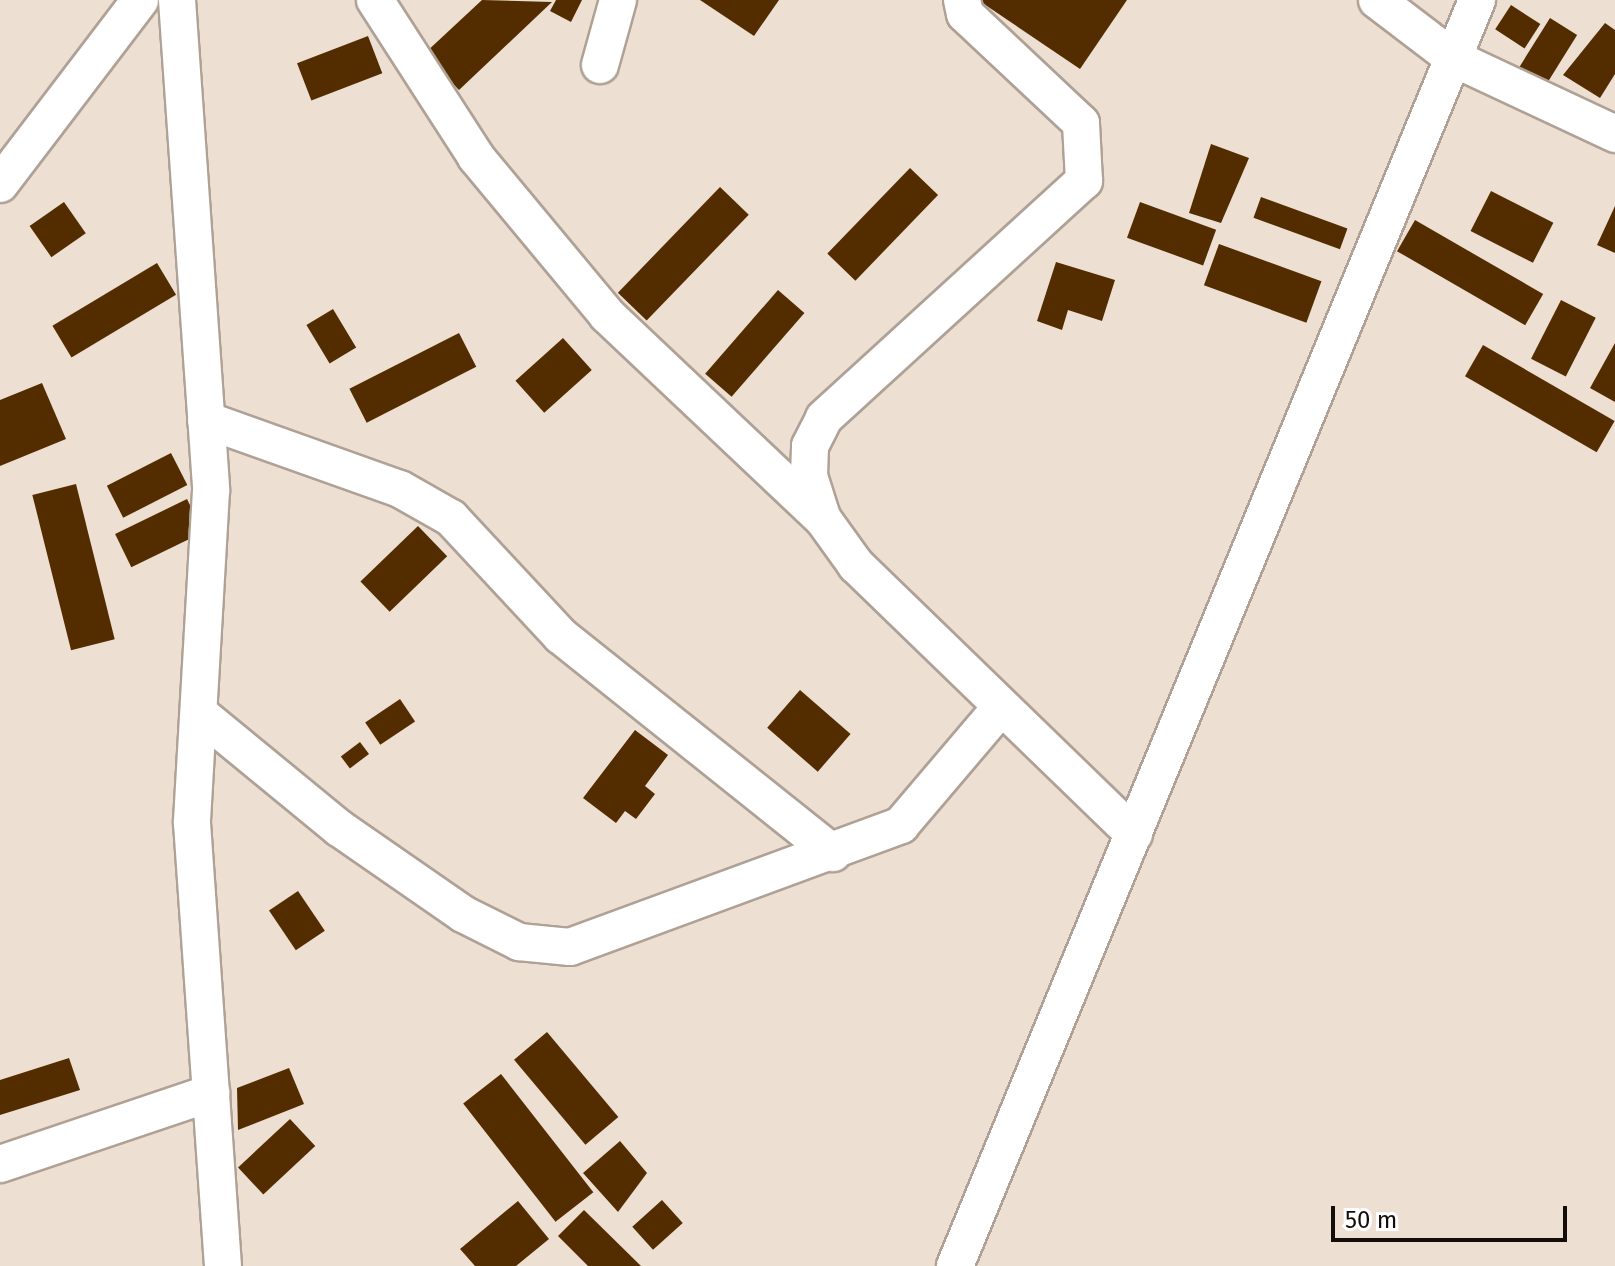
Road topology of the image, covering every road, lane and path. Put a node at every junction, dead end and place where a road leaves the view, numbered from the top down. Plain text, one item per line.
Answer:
1 (140, 0) edge
2 (177, 0) edge
3 (375, 0) edge
4 (618, 0) edge
5 (962, 0) edge
6 (1377, 0) edge
7 (1477, 0) edge
8 (1453, 58) junction
9 (600, 65) dead end
10 (1615, 134) edge
11 (0, 184) edge
12 (206, 420) junction
13 (823, 519) junction
14 (1001, 707) junction
15 (199, 713) junction
16 (1134, 834) junction
17 (833, 853) junction
18 (211, 1093) junction
19 (0, 1164) edge
20 (226, 1263) edge
21 (955, 1266) edge

1 - 11 street
2 - 12 street
3 - 13 street
4 - 9 street
5 - 13 street
6 - 8 street
7 - 8 street
8 - 10 street
8 - 16 street
12 - 15 street
12 - 17 street
13 - 14 street
14 - 16 street
14 - 17 street
15 - 17 street
15 - 18 street
16 - 21 street
18 - 19 street
18 - 20 street

